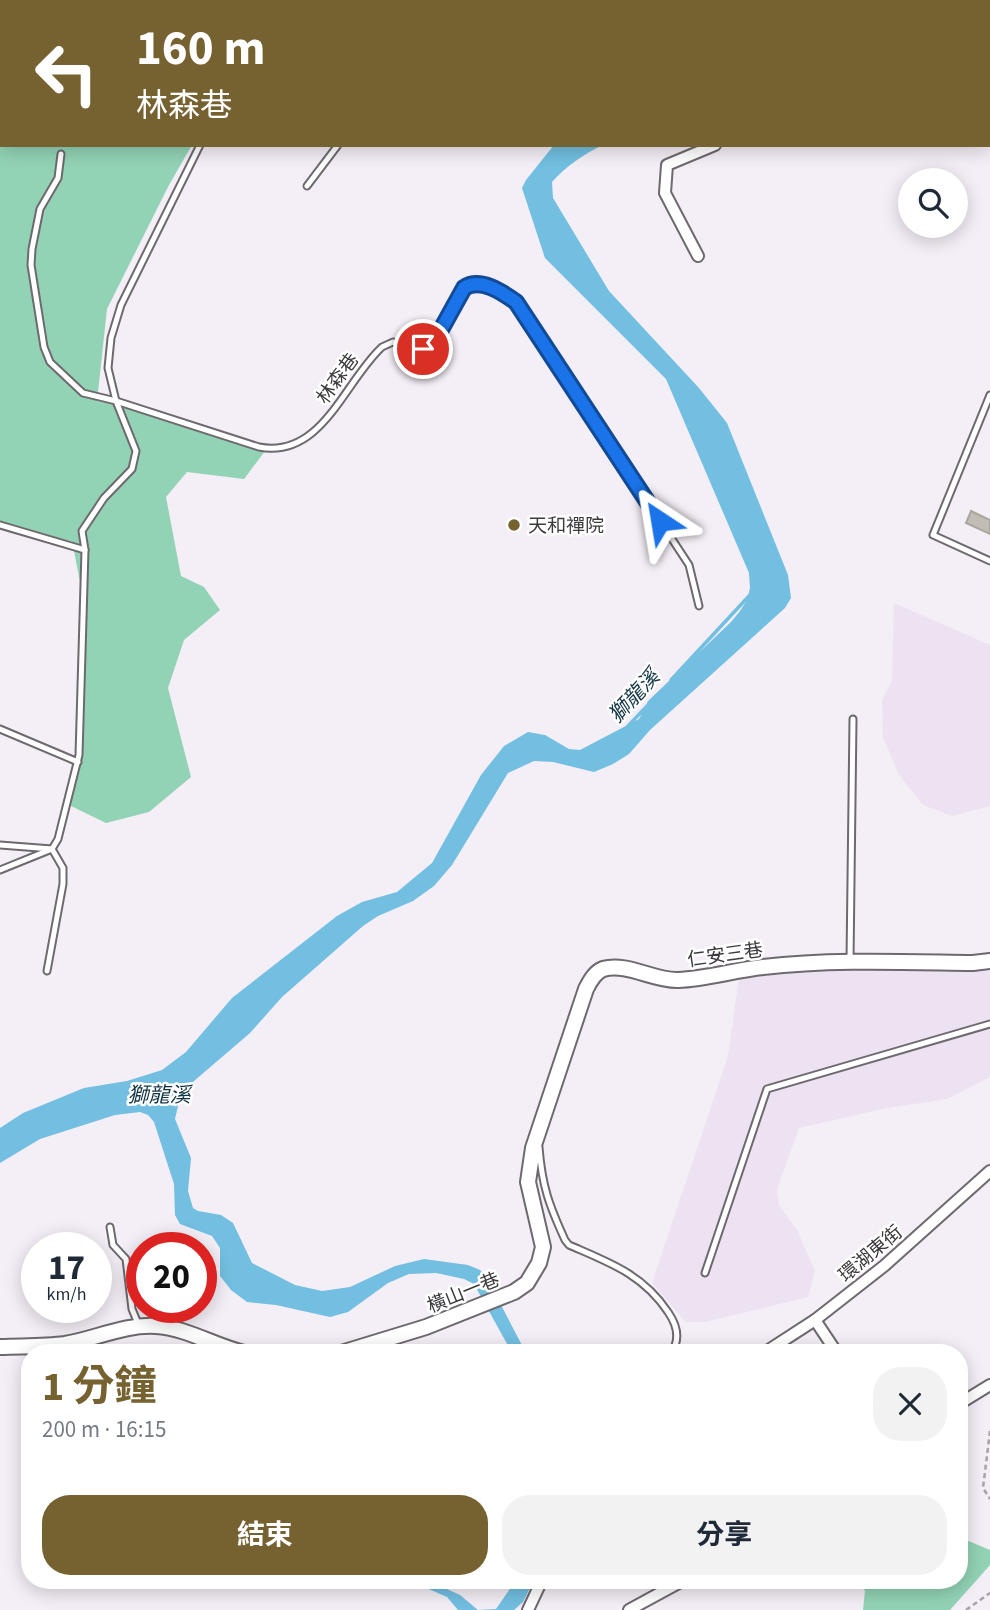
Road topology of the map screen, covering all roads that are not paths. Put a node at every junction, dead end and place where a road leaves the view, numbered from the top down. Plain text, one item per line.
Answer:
1 (199, 147) edge
2 (336, 147) edge
3 (710, 147) edge
4 (61, 154) dead end
5 (307, 186) dead end
6 (698, 256) dead end
7 (990, 395) edge
8 (116, 401) junction
9 (0, 525) edge
10 (85, 550) junction
11 (990, 561) edge
12 (699, 606) dead end
13 (853, 719) dead end
14 (0, 729) edge
15 (78, 762) junction
16 (0, 845) edge
17 (52, 849) junction
18 (0, 870) edge
19 (850, 961) junction
20 (990, 961) edge
21 (47, 971) dead end
22 (990, 1024) edge
23 (538, 1133) junction
24 (990, 1171) edge
25 (110, 1227) dead end
26 (705, 1273) dead end
27 (815, 1320) junction
28 (139, 1326) junction
29 (65, 1344) edge
30 (217, 1344) edge
31 (370, 1344) edge
32 (676, 1344) edge
33 (778, 1344) edge
34 (831, 1344) edge
35 (21, 1347) edge
36 (0, 1348) edge
37 (990, 1385) edge
38 (968, 1398) edge
39 (538, 1589) edge
40 (668, 1589) edge
41 (528, 1610) edge
42 (629, 1610) edge

1 - 8 lane
2 - 5 lane
3 - 6 street
4 - 8 lane
7 - 11 lane
8 - 10 lane
8 - 12 lane, 林森巷
9 - 10 lane
10 - 15 lane
13 - 19 lane
14 - 15 lane
15 - 17 lane
16 - 17 lane
17 - 18 lane
17 - 21 lane
19 - 20 street, 仁安三巷
19 - 23 street, 仁安三巷
22 - 26 lane
23 - 31 street, 橫山一巷
23 - 32 lane
24 - 27 street, 環湖東街
25 - 28 lane
27 - 33 street, 環湖東街
27 - 34 street
28 - 29 street
28 - 30 street
35 - 36 street
37 - 38 street
39 - 41 street
40 - 42 street

